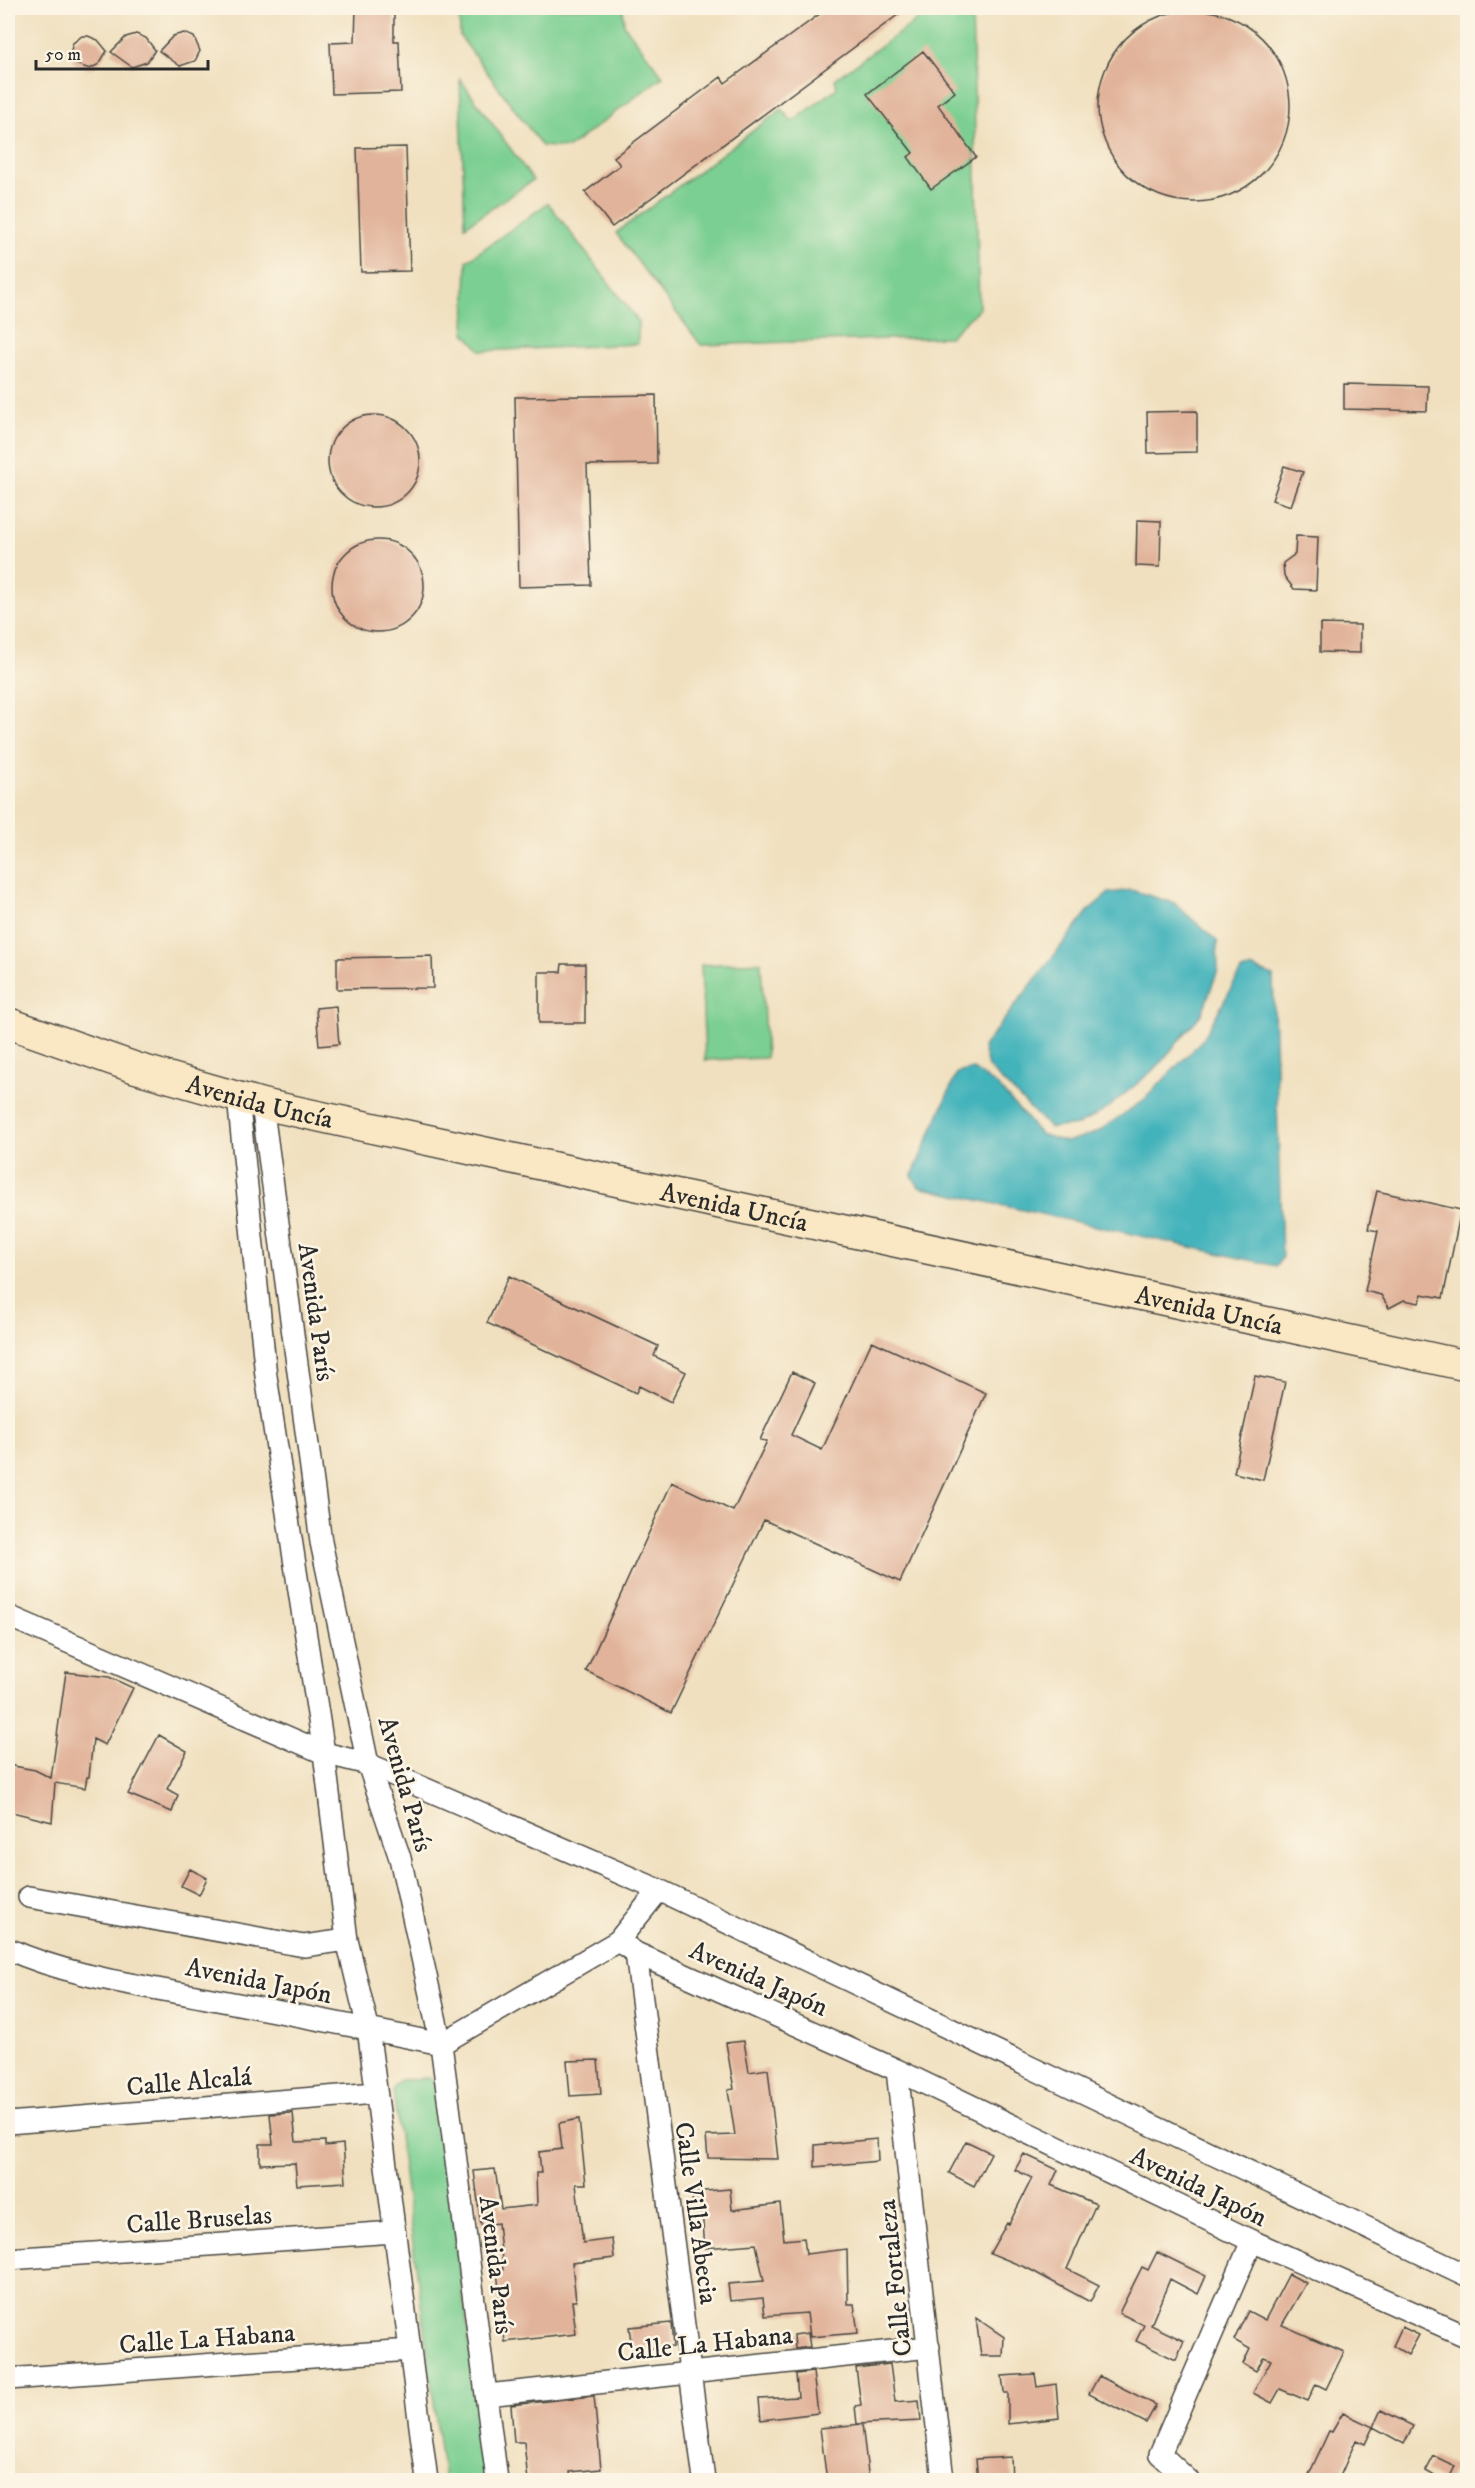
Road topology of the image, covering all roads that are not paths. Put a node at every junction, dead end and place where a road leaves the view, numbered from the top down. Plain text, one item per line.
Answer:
1 (8, 1023) edge
2 (250, 1100) junction
3 (1467, 1366) edge
4 (8, 1616) edge
5 (324, 1754) junction
6 (368, 1764) junction
7 (659, 1890) junction
8 (29, 1897) dead end
9 (348, 1940) junction
10 (627, 1947) junction
11 (8, 1949) edge
12 (368, 2028) junction
13 (441, 2044) junction
14 (897, 2070) junction
15 (376, 2093) junction
16 (8, 2123) edge
17 (394, 2232) junction
18 (1252, 2241) junction
19 (8, 2259) edge
20 (1467, 2276) edge
21 (1467, 2337) edge
22 (929, 2347) junction
23 (410, 2350) junction
24 (691, 2372) junction
25 (8, 2379) edge
26 (487, 2395) junction
27 (427, 2481) edge
28 (497, 2481) edge
29 (704, 2481) edge
30 (943, 2481) edge
31 (1188, 2481) edge

1 - 2 street, Avenida Uncía
2 - 3 street, Avenida Uncía
2 - 5 street
2 - 6 street, Avenida París
4 - 5 street, Avenida Japón
5 - 6 street, Avenida Japón
5 - 9 street
6 - 7 street, Avenida Japón
6 - 13 street, Avenida París
7 - 10 street
7 - 20 street, Avenida Japón
8 - 9 street
9 - 12 street
10 - 13 street
10 - 14 street, Avenida Japón
10 - 24 street, Calle Villa Abecia
11 - 12 street, Avenida Japón
12 - 13 street, Avenida Japón
12 - 15 street
13 - 26 street, Avenida París
14 - 18 street, Avenida Japón
14 - 22 street, Calle Fortaleza
15 - 16 street, Calle Alcalá
15 - 17 street
17 - 19 street, Calle Bruselas
17 - 23 street
18 - 21 street, Avenida Japón
18 - 31 street
22 - 24 street, Calle La Habana
22 - 30 street, Calle Fortaleza
23 - 25 street, Calle La Habana
23 - 27 street
24 - 26 street, Calle La Habana
24 - 29 street, Calle Villa Abecia
26 - 28 street, Avenida París

